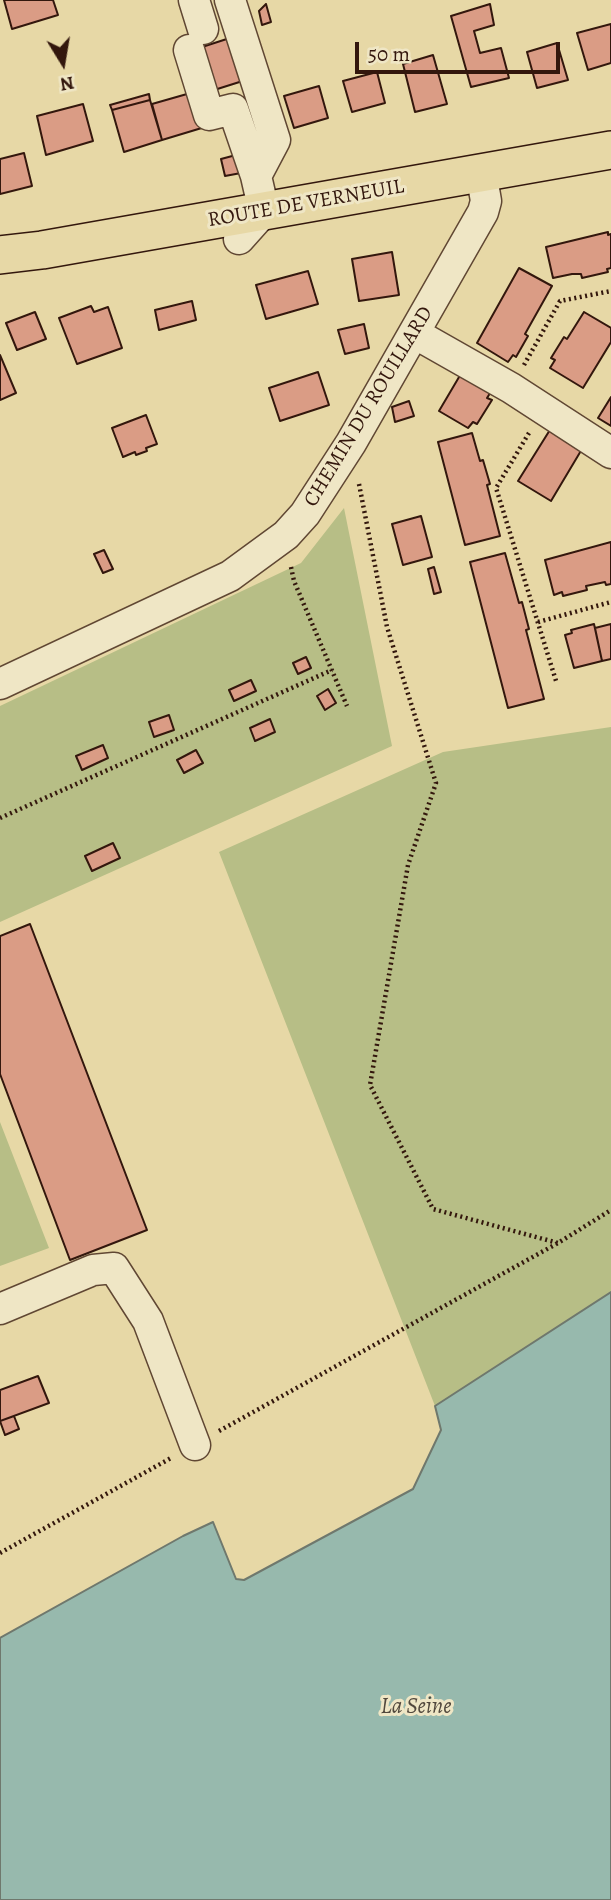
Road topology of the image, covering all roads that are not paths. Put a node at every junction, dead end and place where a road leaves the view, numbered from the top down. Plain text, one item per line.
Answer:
1 (194, 0) edge
2 (230, 0) edge
3 (611, 150) edge
4 (611, 173) edge
5 (256, 176) junction
6 (483, 184) junction
7 (264, 211) junction
8 (239, 239) junction
9 (0, 255) edge
10 (0, 278) edge
11 (414, 334) junction
12 (611, 453) edge
13 (0, 684) edge
14 (0, 1309) edge
15 (195, 1445) road end

1 - 5 street
2 - 5 street
3 - 6 main road, ROUTE DE VERNEUIL
4 - 6 main road, ROUTE DE VERNEUIL
5 - 7 street
6 - 7 main road, ROUTE DE VERNEUIL
6 - 8 main road, ROUTE DE VERNEUIL
6 - 11 street, CHEMIN DU ROUILLARD
7 - 8 street
7 - 9 main road, ROUTE DE VERNEUIL
8 - 10 main road, ROUTE DE VERNEUIL
11 - 12 street
11 - 13 street, CHEMIN DU ROUILLARD
14 - 15 street

